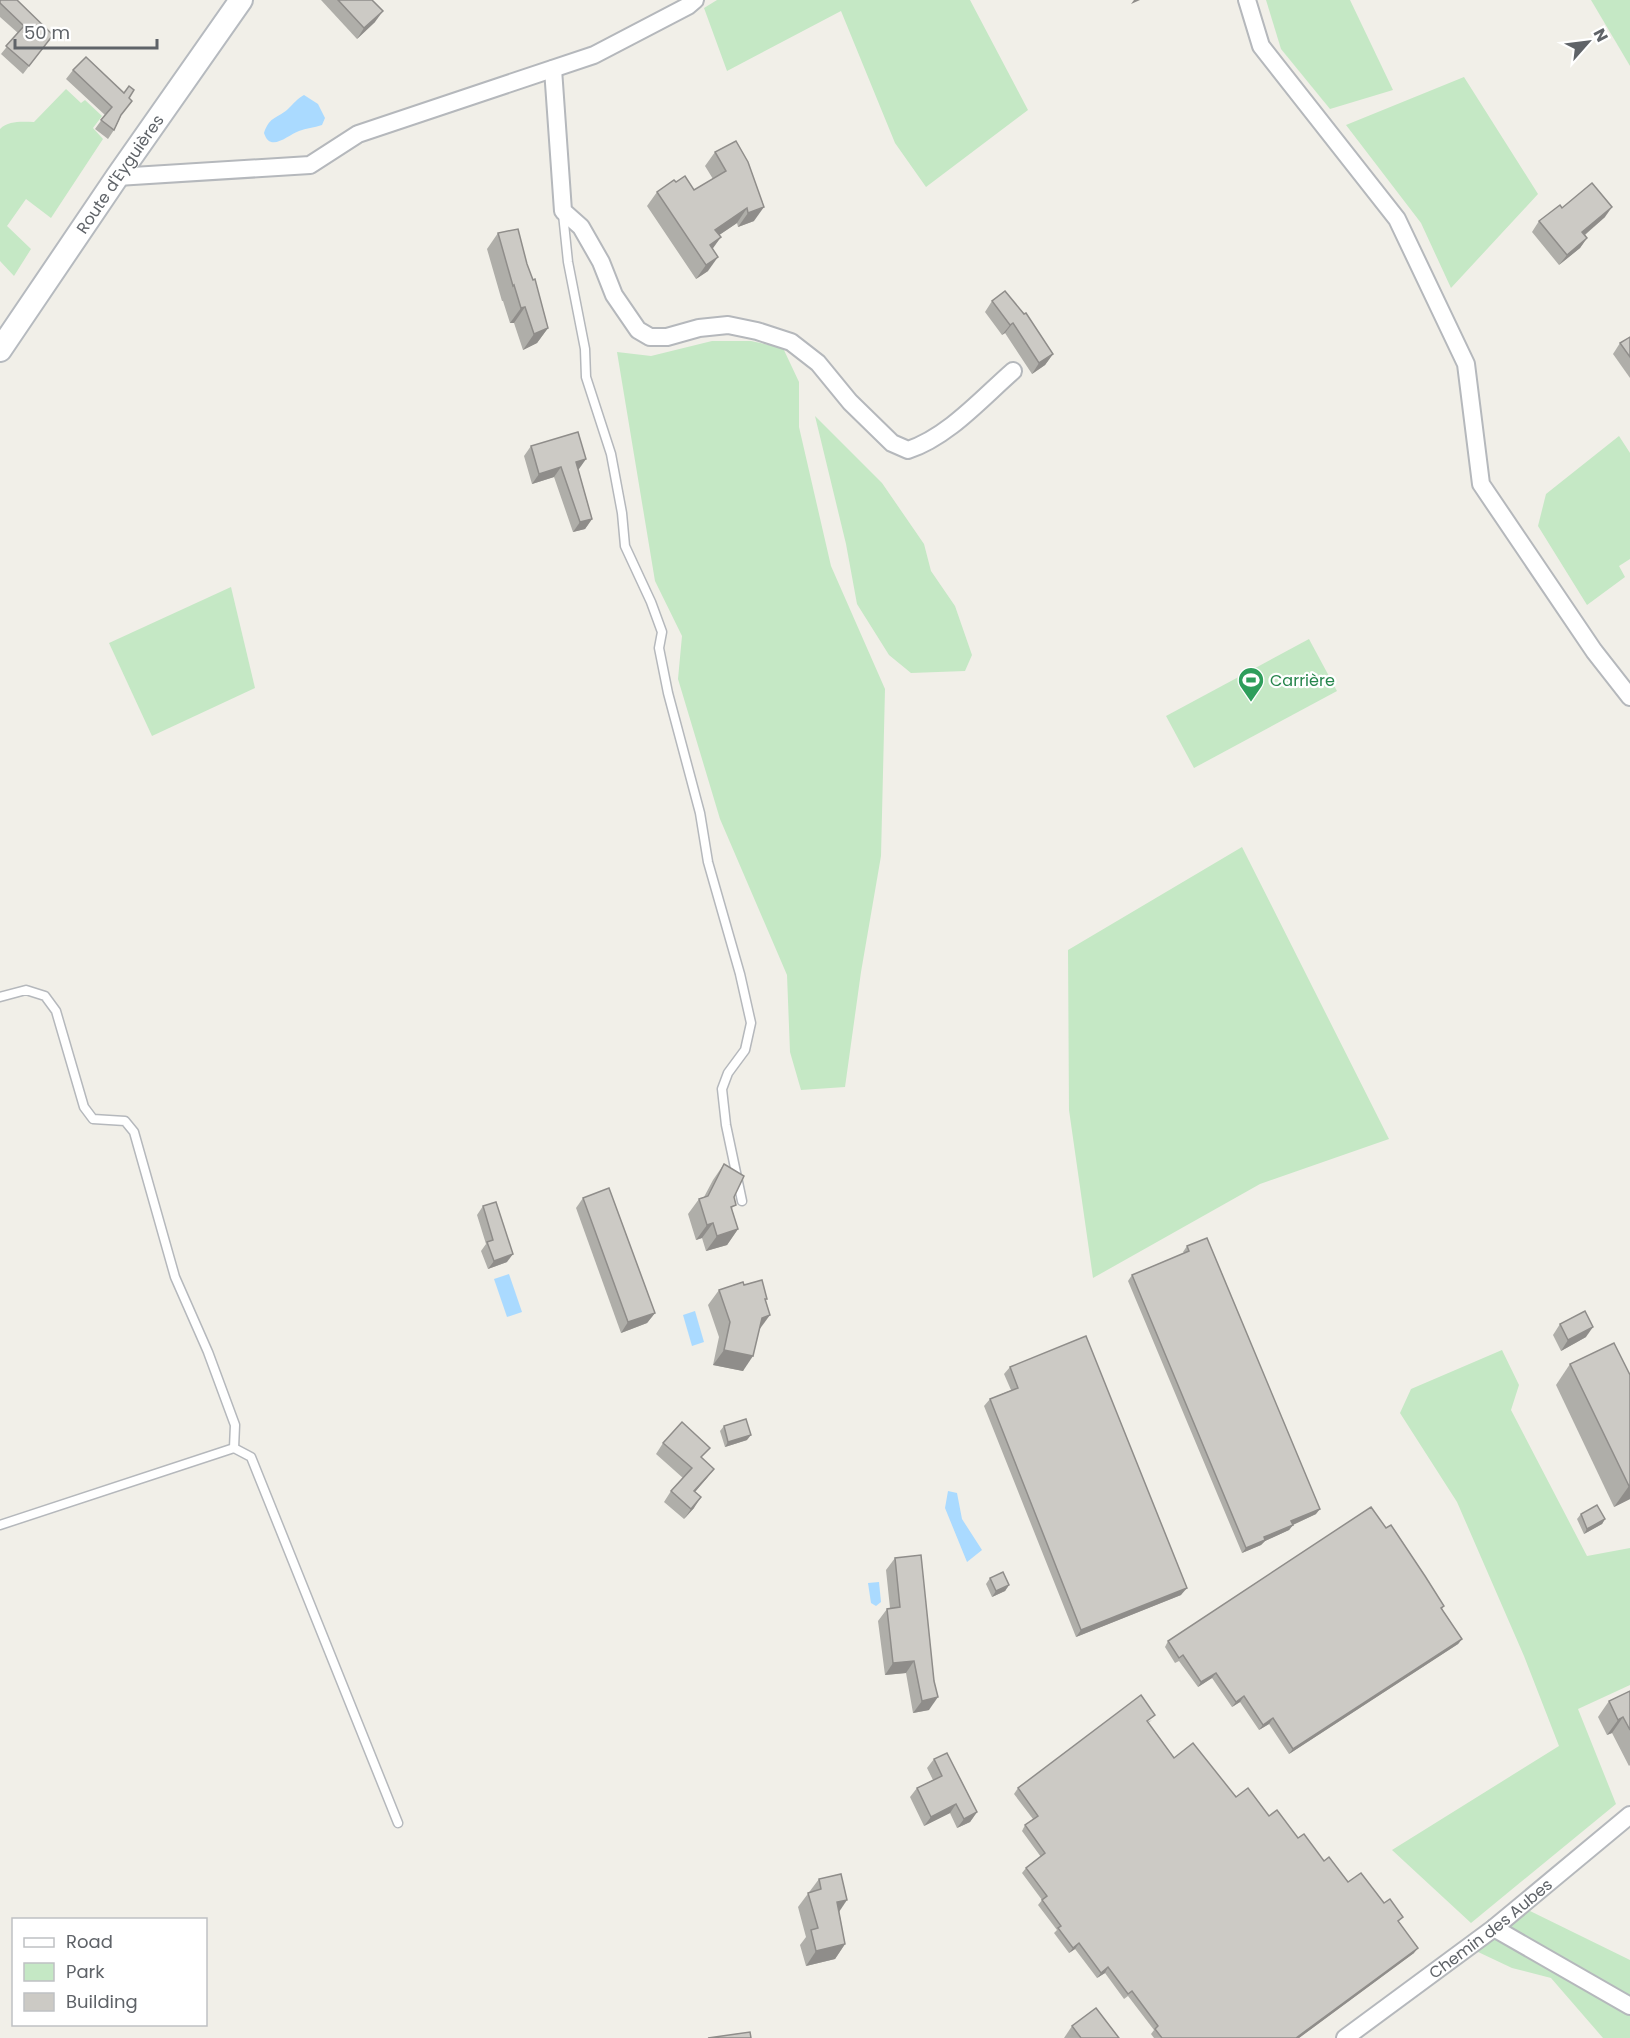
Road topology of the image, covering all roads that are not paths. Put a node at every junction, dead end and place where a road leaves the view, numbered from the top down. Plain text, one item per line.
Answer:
1 (241, 0) edge
2 (695, 0) edge
3 (1247, 0) edge
4 (553, 69) junction
5 (117, 177) junction
6 (563, 211) junction
7 (0, 350) edge
8 (1013, 371) dead end
9 (1630, 697) edge
10 (0, 997) edge
11 (741, 1201) edge
12 (234, 1448) junction
13 (0, 1526) edge
14 (1630, 1815) edge
15 (398, 1822) dead end
16 (1494, 1928) junction
17 (1630, 2006) edge
18 (1344, 2038) edge

1 - 5 main road, Route d'Eyguières
2 - 4 street
3 - 9 street
4 - 5 street
4 - 6 street
5 - 7 main road, Route d'Eyguières
6 - 8 street
6 - 11 lane
10 - 12 lane
12 - 13 lane
12 - 15 lane
14 - 16 street, Chemin des Aubes
16 - 17 street
16 - 18 street, Chemin des Aubes

